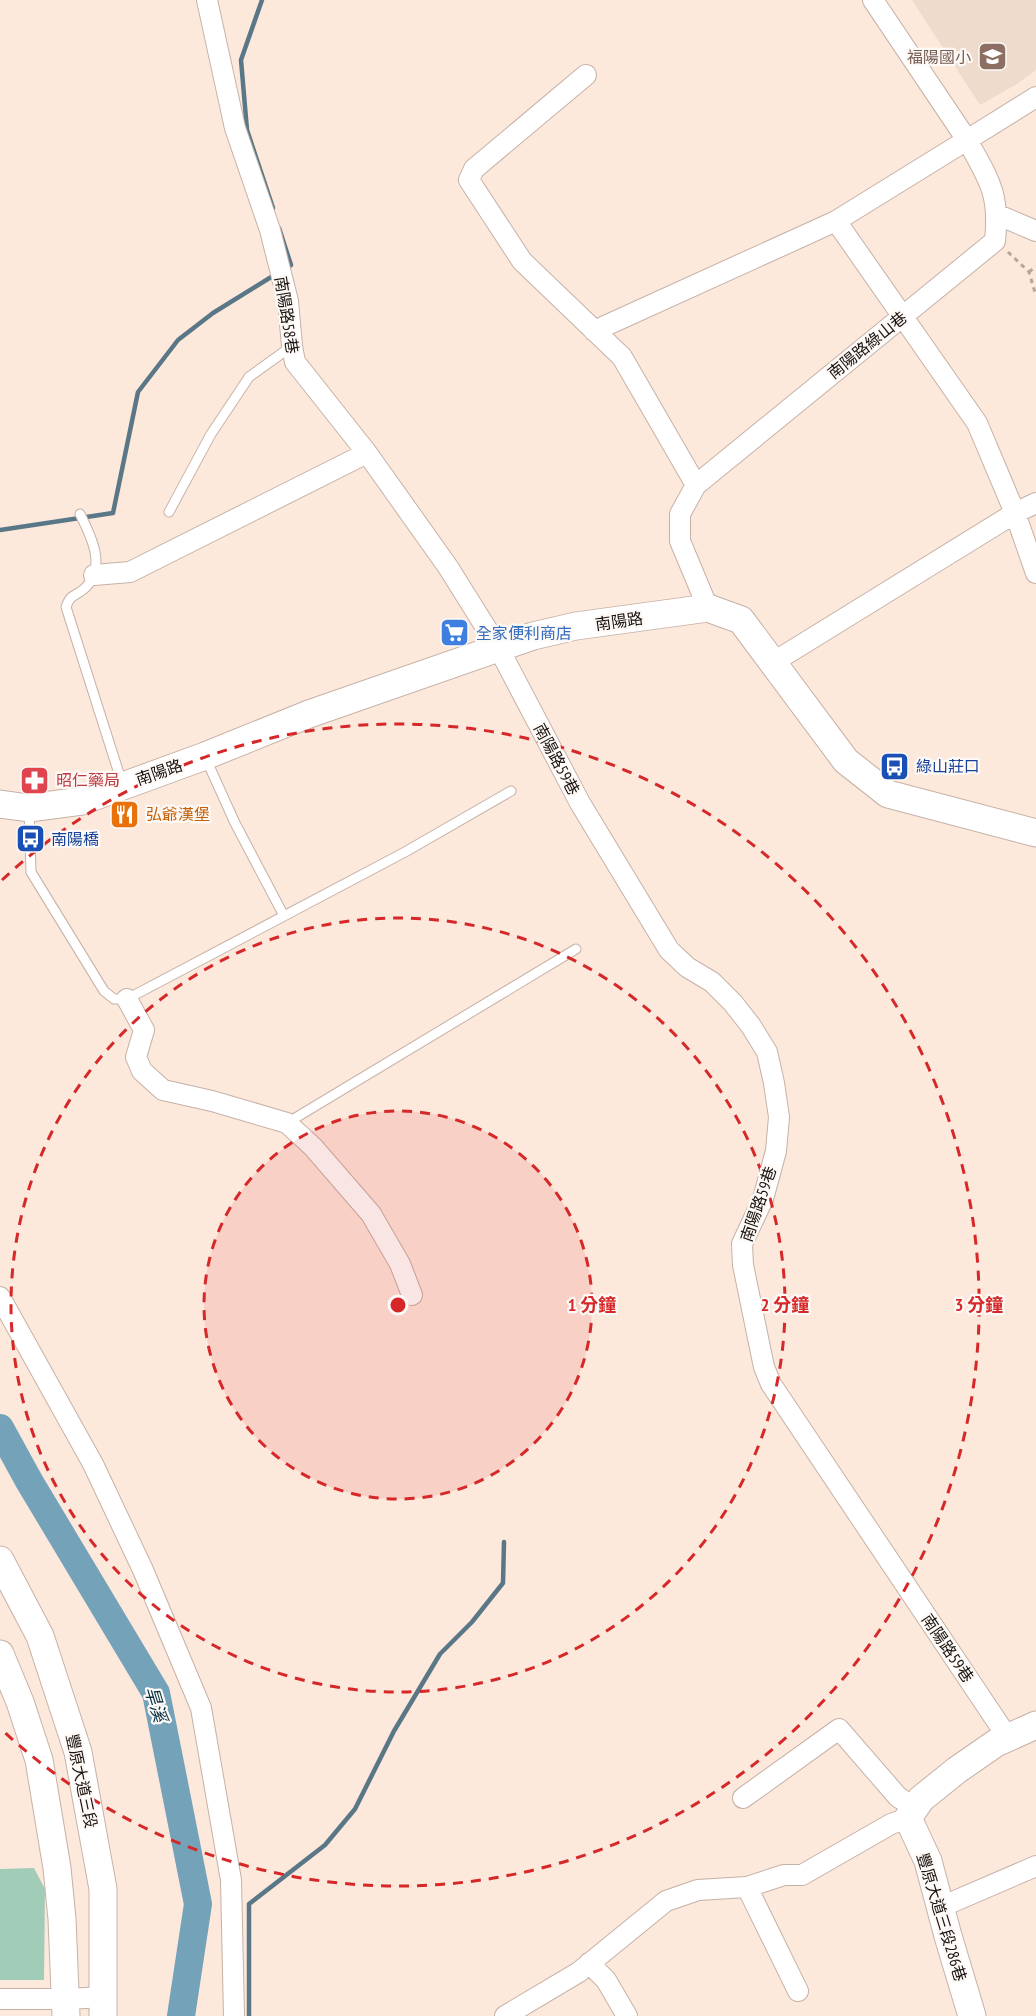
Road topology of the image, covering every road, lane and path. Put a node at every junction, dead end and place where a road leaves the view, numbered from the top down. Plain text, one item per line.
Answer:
1 (207, 0) edge
2 (873, 0) edge
3 (586, 75) dead end
4 (1036, 97) edge
5 (967, 140) junction
6 (998, 215) junction
7 (836, 221) junction
8 (1036, 231) edge
9 (995, 241) junction
10 (1036, 266) edge
11 (1029, 272) junction
12 (1036, 296) edge
13 (902, 316) junction
14 (594, 331) junction
15 (292, 346) junction
16 (367, 453) junction
17 (696, 485) junction
18 (1036, 503) edge
19 (169, 512) dead end
20 (1015, 513) junction
21 (80, 514) dead end
22 (1036, 573) edge
23 (94, 575) junction
24 (708, 609) junction
25 (498, 647) junction
26 (772, 663) junction
27 (205, 756) junction
28 (123, 785) junction
29 (511, 791) dead end
30 (0, 804) edge
31 (29, 808) junction
32 (1036, 833) edge
33 (284, 916) junction
34 (576, 950) dead end
35 (128, 999) junction
36 (287, 1123) junction
37 (412, 1294) dead end
38 (0, 1297) edge
39 (0, 1560) edge
40 (0, 1654) edge
41 (1036, 1725) edge
42 (1008, 1738) junction
43 (743, 1798) dead end
44 (911, 1813) junction
45 (1036, 1866) edge
46 (747, 1887) junction
47 (941, 1907) junction
48 (589, 1963) junction
49 (798, 1991) dead end
50 (0, 1999) edge
51 (103, 2006) edge
52 (66, 2008) edge
53 (234, 2016) edge
54 (506, 2016) edge
55 (627, 2016) edge
56 (972, 2016) edge

1 - 15 street, 南陽路58巷
2 - 5 street
3 - 14 street
4 - 5 street
5 - 6 street
5 - 7 street
6 - 8 street
6 - 9 street
7 - 13 street
7 - 14 street
9 - 11 path
9 - 13 street, 南陽路綠山巷
10 - 11 path
11 - 12 path
13 - 17 street, 南陽路綠山巷
13 - 20 street
14 - 17 street
15 - 16 street, 南陽路58巷
15 - 19 lane
16 - 23 street
16 - 25 street, 南陽路58巷
17 - 24 street, 南陽路綠山巷
18 - 20 street
20 - 22 street
20 - 26 street
21 - 23 lane
23 - 28 lane
24 - 25 street, 南陽路
24 - 26 street, 南陽路
25 - 27 street, 南陽路
25 - 42 street, 南陽路59巷
26 - 32 street, 南陽路
27 - 28 street, 南陽路
27 - 33 lane
28 - 31 street, 南陽路
29 - 33 lane
30 - 31 street, 南陽路
31 - 35 lane
33 - 35 lane
34 - 36 lane
35 - 36 street
36 - 37 street
38 - 53 street
39 - 51 street, 豐原大道三段
40 - 52 street
41 - 42 street
42 - 44 street
43 - 44 street
44 - 46 street
44 - 47 street, 豐原大道三段286巷
45 - 47 street
46 - 48 street
46 - 49 street
47 - 56 street, 豐原大道三段286巷
48 - 54 street
48 - 55 street
50 - 52 street
51 - 52 street

